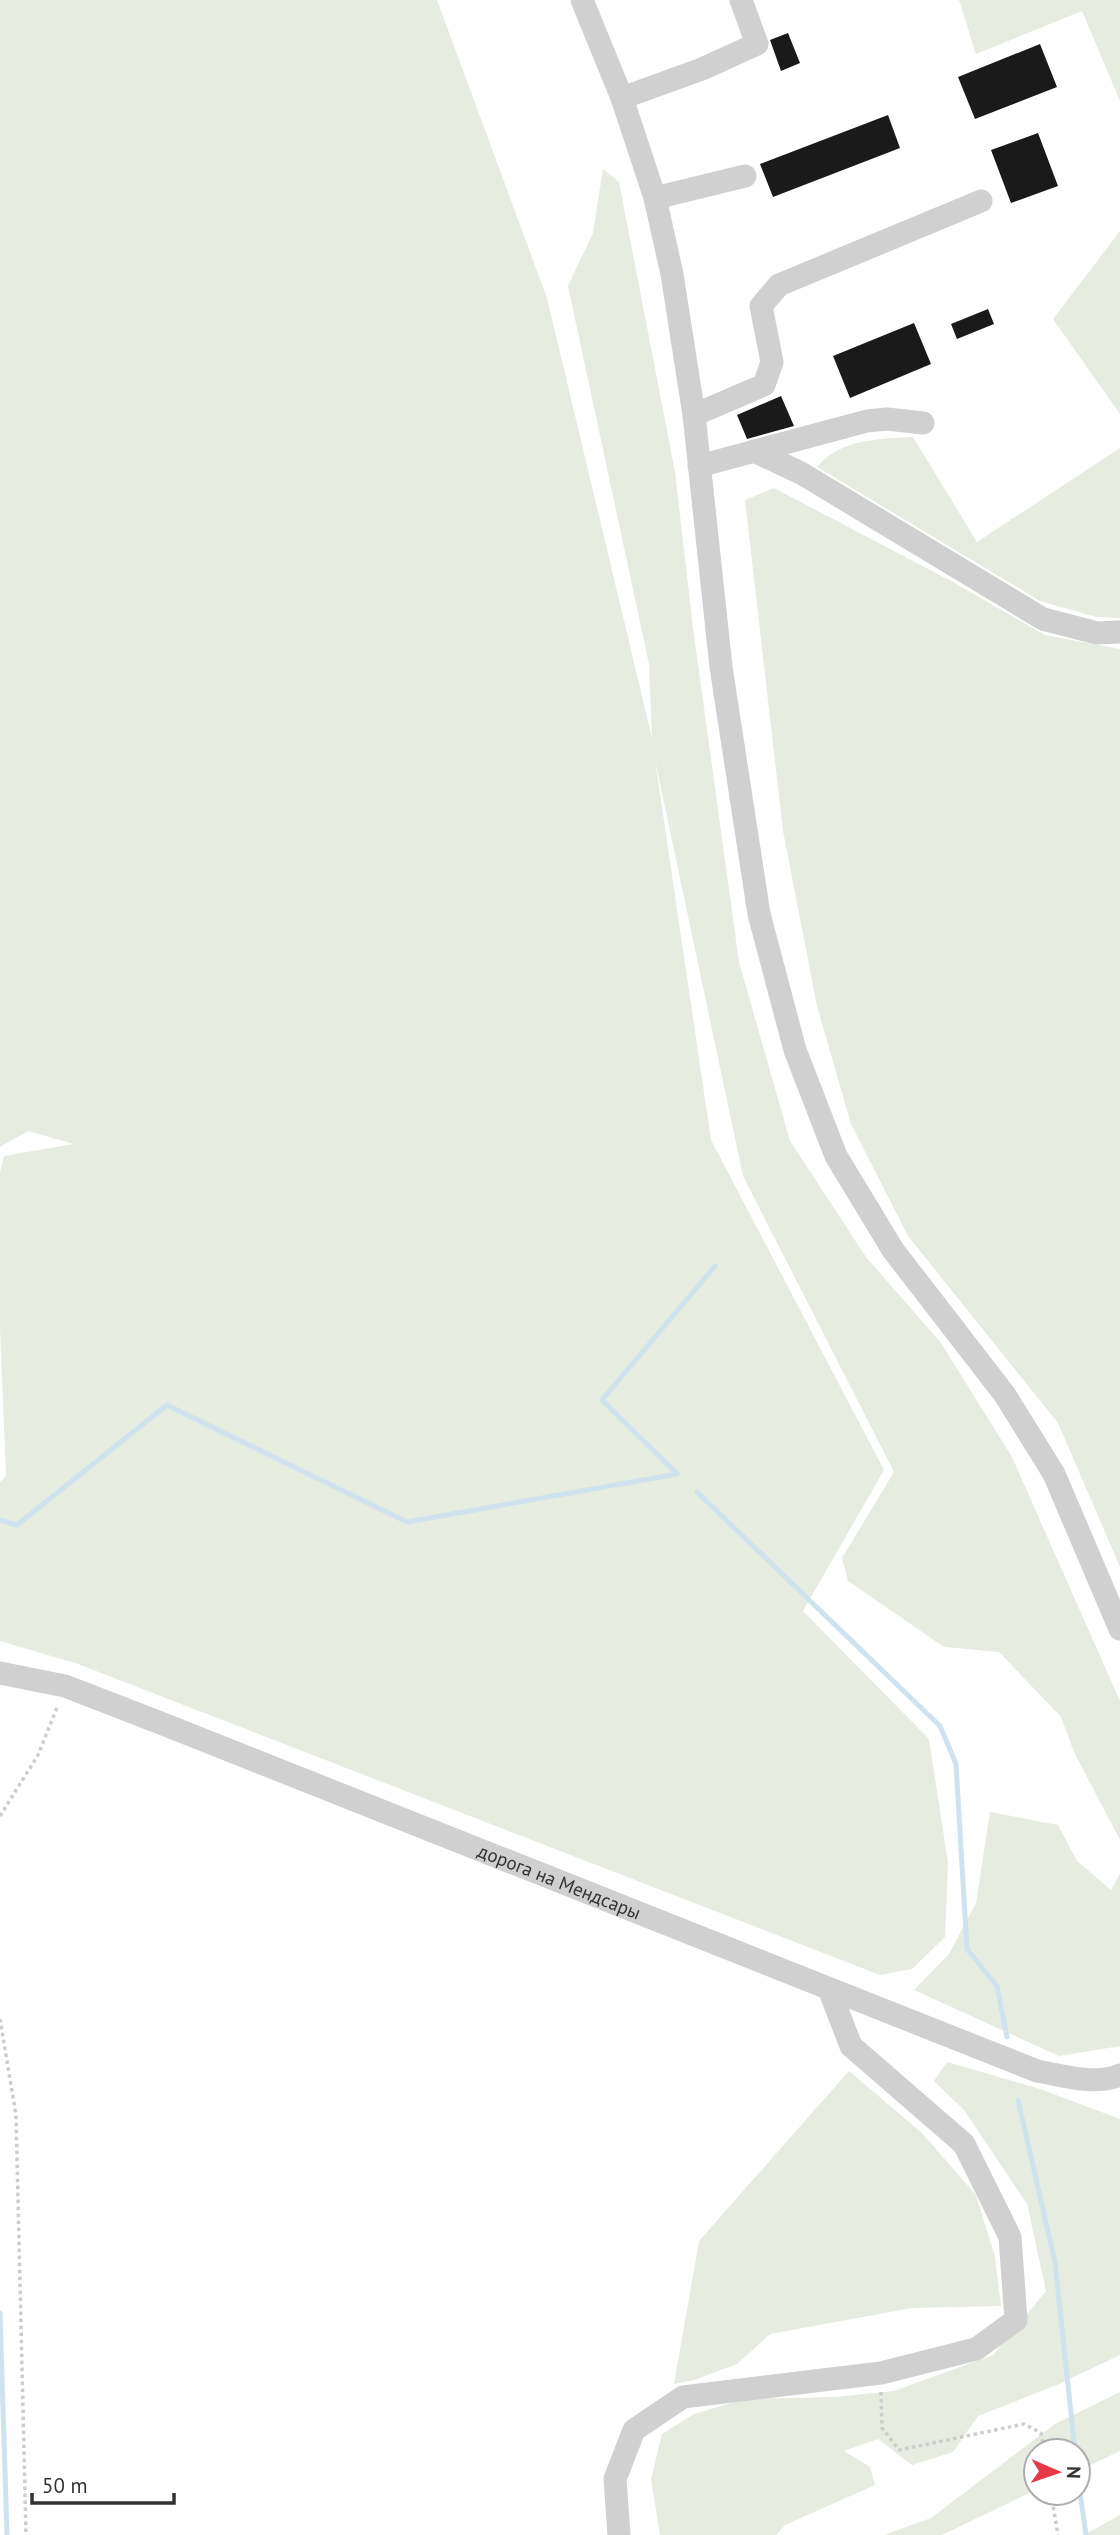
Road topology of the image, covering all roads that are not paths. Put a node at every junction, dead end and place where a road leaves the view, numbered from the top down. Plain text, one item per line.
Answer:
1 (582, 0) edge
2 (741, 0) edge
3 (622, 98) junction
4 (745, 177) dead end
5 (655, 198) junction
6 (981, 201) dead end
7 (694, 415) junction
8 (923, 423) dead end
9 (754, 451) junction
10 (699, 466) junction
11 (1120, 632) edge
12 (1120, 1629) edge
13 (0, 1672) edge
14 (829, 1989) junction
15 (1120, 2075) edge
16 (619, 2535) edge

1 - 3 street
2 - 3 street
3 - 5 street
4 - 5 street
5 - 7 street
6 - 7 street
7 - 10 street
8 - 9 street
9 - 10 street
9 - 11 street
10 - 12 street
13 - 14 street, дорога на Мендсары
14 - 15 street, дорога на Мендсары
14 - 16 street

